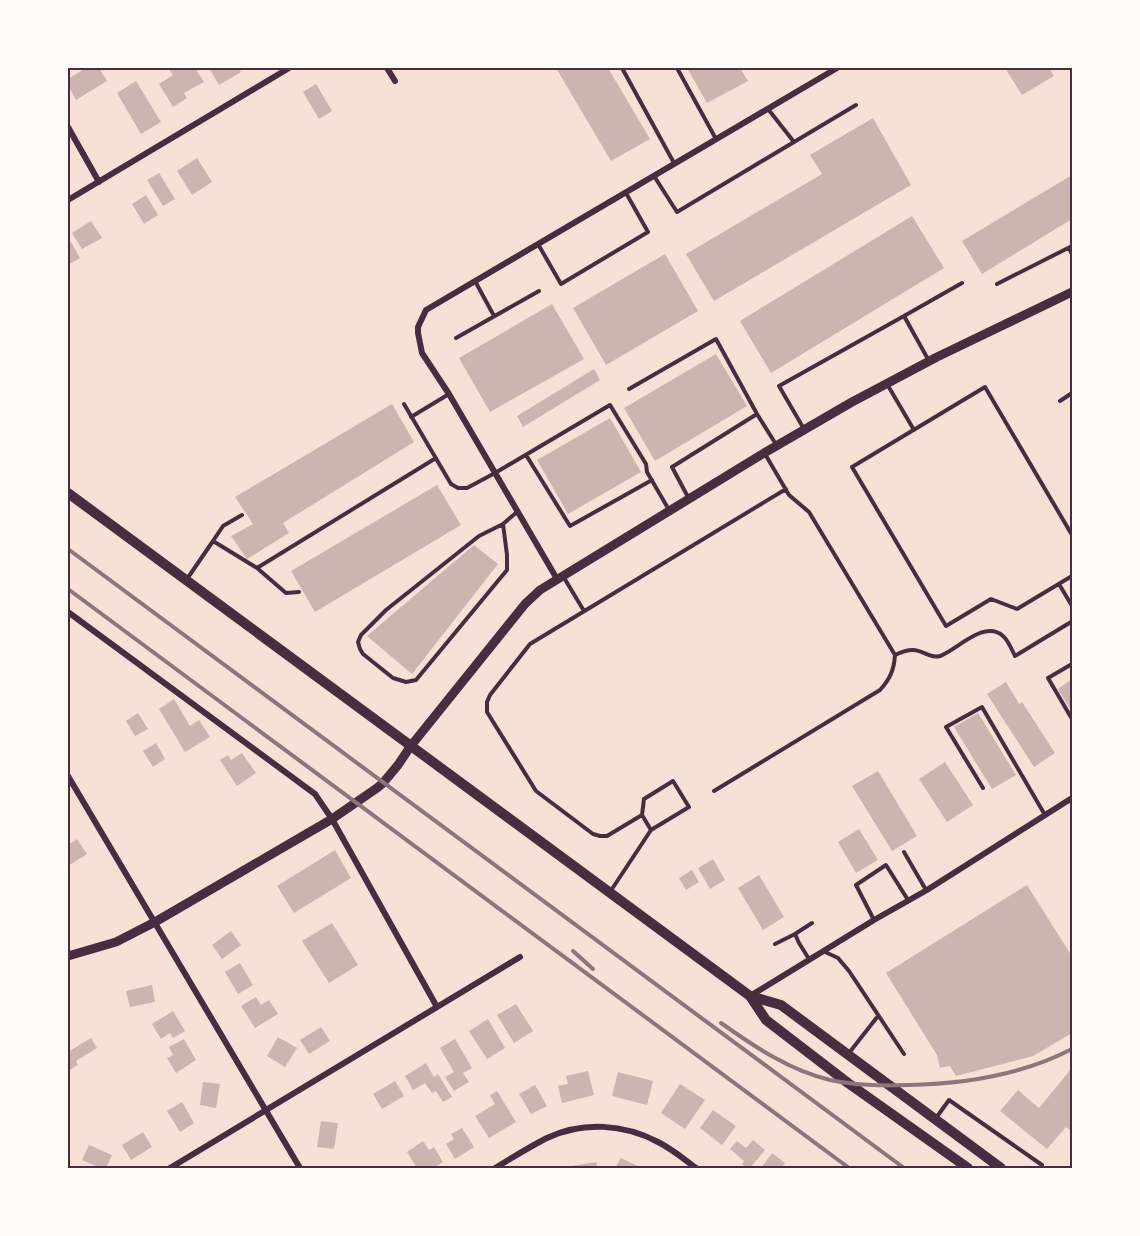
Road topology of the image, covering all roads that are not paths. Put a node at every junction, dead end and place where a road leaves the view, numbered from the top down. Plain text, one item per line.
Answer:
1 (289, 68) edge
2 (387, 68) edge
3 (622, 68) edge
4 (677, 68) edge
5 (837, 68) edge
6 (395, 81) dead end
7 (856, 105) dead end
8 (768, 108) junction
9 (68, 127) edge
10 (716, 139) junction
11 (794, 142) junction
12 (674, 164) junction
13 (653, 176) junction
14 (99, 182) junction
15 (625, 192) junction
16 (68, 200) edge
17 (538, 244) junction
18 (1071, 247) edge
19 (1072, 254) edge
20 (475, 281) junction
21 (962, 283) dead end
22 (997, 284) dead end
23 (539, 291) dead end
24 (1072, 292) edge
25 (494, 316) junction
26 (904, 316) junction
27 (456, 338) dead end
28 (929, 361) junction
29 (887, 384) junction
30 (629, 389) dead end
31 (1072, 393) edge
32 (449, 394) junction
33 (1060, 400) dead end
34 (404, 404) dead end
35 (757, 414) junction
36 (411, 417) junction
37 (805, 430) junction
38 (914, 430) junction
39 (777, 446) junction
40 (765, 453) junction
41 (526, 455) junction
42 (436, 458) junction
43 (495, 473) junction
44 (652, 480) junction
45 (786, 489) junction
46 (68, 493) edge
47 (689, 499) junction
48 (670, 511) junction
49 (517, 512) junction
50 (242, 515) dead end
51 (503, 524) junction
52 (1072, 535) edge
53 (213, 541) junction
54 (257, 568) junction
55 (1072, 576) edge
56 (560, 577) junction
57 (186, 580) junction
58 (1059, 584) junction
59 (299, 592) dead end
60 (1072, 606) edge
61 (584, 611) junction
62 (68, 612) edge
63 (1072, 620) edge
64 (895, 655) junction
65 (1072, 664) edge
66 (1072, 719) edge
67 (410, 747) junction
68 (68, 776) edge
69 (983, 788) dead end
70 (714, 791) dead end
71 (1072, 798) edge
72 (642, 815) junction
73 (1045, 815) junction
74 (332, 819) junction
75 (651, 831) junction
76 (904, 852) dead end
77 (927, 890) junction
78 (609, 893) junction
79 (909, 900) junction
80 (874, 920) junction
81 (155, 922) junction
82 (812, 923) dead end
83 (795, 934) junction
84 (775, 944) dead end
85 (823, 951) junction
86 (68, 956) edge
87 (520, 957) dead end
88 (809, 959) junction
89 (750, 996) junction
90 (438, 1007) junction
91 (878, 1016) junction
92 (904, 1054) dead end
93 (847, 1055) junction
94 (267, 1110) junction
95 (934, 1119) junction
96 (170, 1168) edge
97 (300, 1168) edge
98 (495, 1168) edge
99 (696, 1168) edge
100 (968, 1168) edge
101 (1001, 1168) edge
102 (1041, 1168) edge

1 - 14 street
2 - 6 street
3 - 12 lane
4 - 10 lane
5 - 8 street
7 - 11 lane
8 - 10 street
8 - 11 lane
9 - 14 street
10 - 12 street
11 - 13 lane
12 - 13 street
13 - 15 street
14 - 16 street
15 - 17 street
15 - 17 lane
17 - 20 street
18 - 19 lane
18 - 22 lane
20 - 25 lane
20 - 32 street
21 - 26 lane
23 - 25 lane
24 - 28 street
25 - 27 lane
26 - 28 lane
26 - 37 lane
28 - 29 street
29 - 37 street
29 - 38 lane
30 - 35 lane
31 - 33 lane
32 - 36 lane
32 - 43 street
34 - 36 lane
35 - 39 lane
35 - 47 lane
36 - 42 lane
37 - 39 street
38 - 52 lane
38 - 58 lane
39 - 40 street
40 - 45 lane
40 - 47 street
41 - 43 lane
41 - 44 lane
41 - 44 lane
42 - 43 lane
42 - 54 lane
43 - 49 street
44 - 48 lane
45 - 61 lane
45 - 64 lane
46 - 57 main road
47 - 48 street
48 - 56 street
49 - 51 lane
49 - 56 street
50 - 53 lane
51 - 51 lane
53 - 54 lane
53 - 57 lane
54 - 59 lane
55 - 58 lane
56 - 61 lane
56 - 67 street
57 - 67 main road
58 - 60 lane
61 - 72 lane
62 - 74 street
63 - 64 lane
64 - 70 lane
65 - 66 lane
67 - 74 street
67 - 78 main road
68 - 81 street
69 - 73 lane
71 - 73 street
72 - 75 lane
72 - 75 lane
73 - 77 street
74 - 81 street
74 - 90 street
75 - 78 lane
76 - 77 lane
77 - 79 street
78 - 89 main road
79 - 80 street
79 - 80 lane
80 - 85 street
81 - 86 street
81 - 94 street
82 - 83 lane
83 - 84 lane
83 - 88 lane
85 - 88 street
85 - 91 lane
87 - 90 street
88 - 89 street
89 - 93 main road
89 - 100 main road
90 - 94 street
91 - 92 lane
91 - 93 lane
93 - 95 main road
94 - 96 street
94 - 97 street
95 - 101 main road
95 - 102 lane
98 - 99 street

